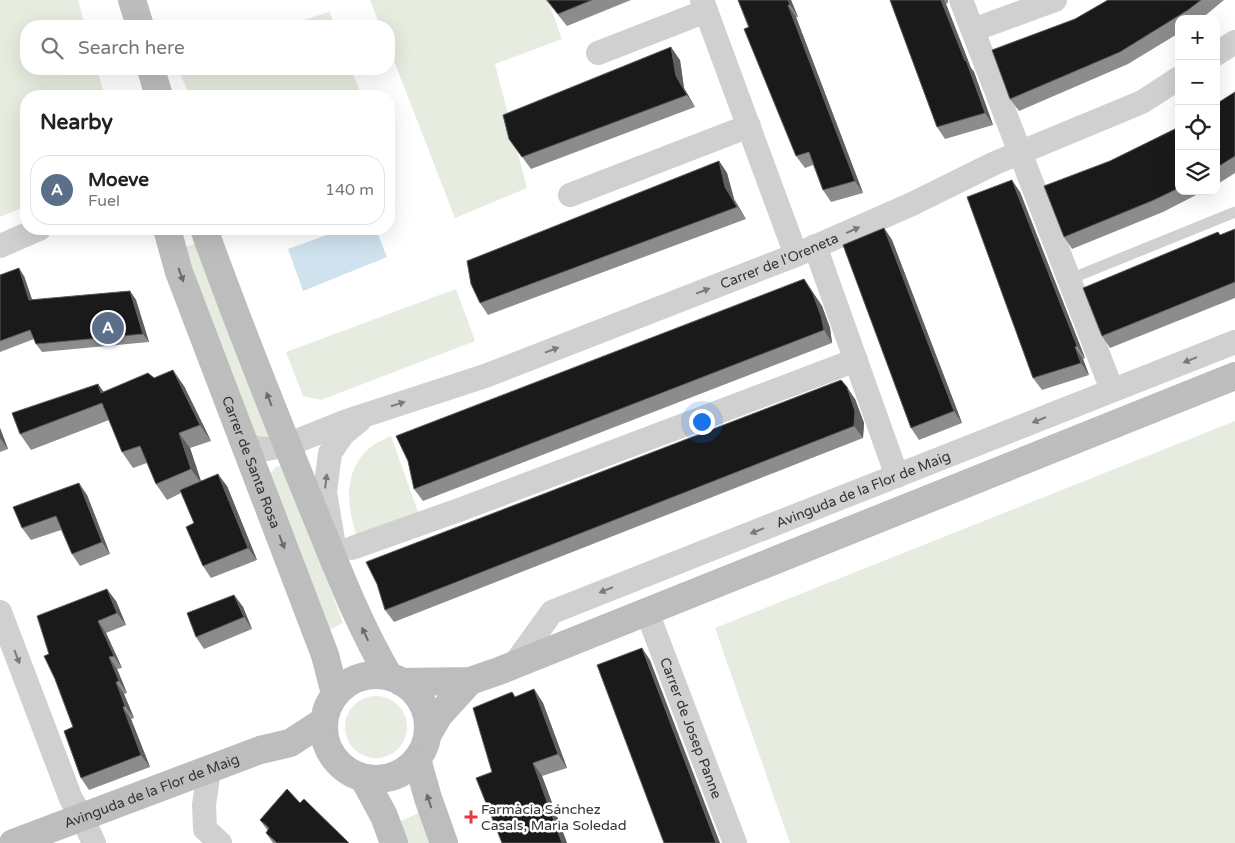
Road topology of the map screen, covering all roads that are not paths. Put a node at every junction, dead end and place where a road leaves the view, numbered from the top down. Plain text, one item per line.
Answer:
1 (123, 0) edge
2 (132, 0) edge
3 (961, 0) edge
4 (1055, 0) edge
5 (704, 5) edge
6 (126, 20) edge
7 (138, 20) edge
8 (973, 30) junction
9 (1235, 42) edge
10 (1220, 51) edge
11 (598, 53) dead end
12 (136, 75) edge
13 (154, 75) edge
14 (1175, 81) edge
15 (139, 90) edge
16 (157, 90) edge
17 (749, 126) junction
18 (1020, 152) junction
19 (570, 195) dead end
20 (1235, 212) edge
21 (25, 235) edge
22 (169, 235) edge
23 (206, 235) edge
24 (0, 246) edge
25 (806, 251) junction
26 (1070, 279) junction
27 (1235, 342) edge
28 (856, 360) junction
29 (1235, 376) edge
30 (1112, 390) junction
31 (368, 414) junction
32 (245, 442) junction
33 (287, 445) junction
34 (897, 476) junction
35 (352, 548) dead end
36 (342, 581) junction
37 (0, 612) edge
38 (647, 612) junction
39 (513, 666) junction
40 (395, 679) junction
41 (470, 681) junction
42 (335, 694) junction
43 (324, 721) junction
44 (428, 734) junction
45 (290, 743) junction
46 (418, 759) junction
47 (337, 763) junction
48 (209, 770) junction
49 (364, 778) junction
50 (82, 817) junction
51 (13, 843) edge
52 (94, 843) edge
53 (220, 843) edge
54 (394, 843) edge
55 (444, 843) edge
56 (734, 843) edge

1 - 6 main road
2 - 7 main road
3 - 8 street
4 - 8 street
5 - 11 street
5 - 17 street
8 - 18 street
9 - 10 street
12 - 15 main road
13 - 16 main road
14 - 18 street, Carrer de l'Oreneta
17 - 19 street
17 - 25 street
25 -> 18 street, Carrer de l'Oreneta
18 - 26 street
20 - 26 lane
21 - 24 street
22 -> 32 main road, Carrer de Santa Rosa
33 -> 23 main road
25 - 28 street
31 -> 25 street, Carrer de l'Oreneta
26 - 30 street
27 -> 30 street, Avinguda de la Flor de Maig
28 - 34 street
28 - 35 street
29 - 38 main road
30 -> 34 street, Avinguda de la Flor de Maig
31 - 33 street, Carrer de l'Oreneta
36 -> 31 street, Carrer de l'Oreneta
32 - 33 street, Carrer de l'Oreneta
32 -> 42 main road, Carrer de Santa Rosa
33 - 36 main road
34 -> 39 street, Avinguda de la Flor de Maig
40 -> 36 main road
37 -> 50 street
38 - 39 main road
38 - 56 street, Carrer de Josep Panne
39 - 41 main road
40 - 41 main road
40 - 42 main road
40 - 44 main road
41 - 44 main road
42 - 43 main road
43 - 45 main road, Avinguda de la Flor de Maig
43 - 47 main road
44 - 46 main road
45 - 47 main road
45 - 48 main road, Avinguda de la Flor de Maig
46 - 49 main road
55 -> 46 main road
47 - 49 main road
48 - 50 main road, Avinguda de la Flor de Maig
48 - 53 street
49 - 54 main road
50 - 51 main road, Avinguda de la Flor de Maig
50 - 52 street

